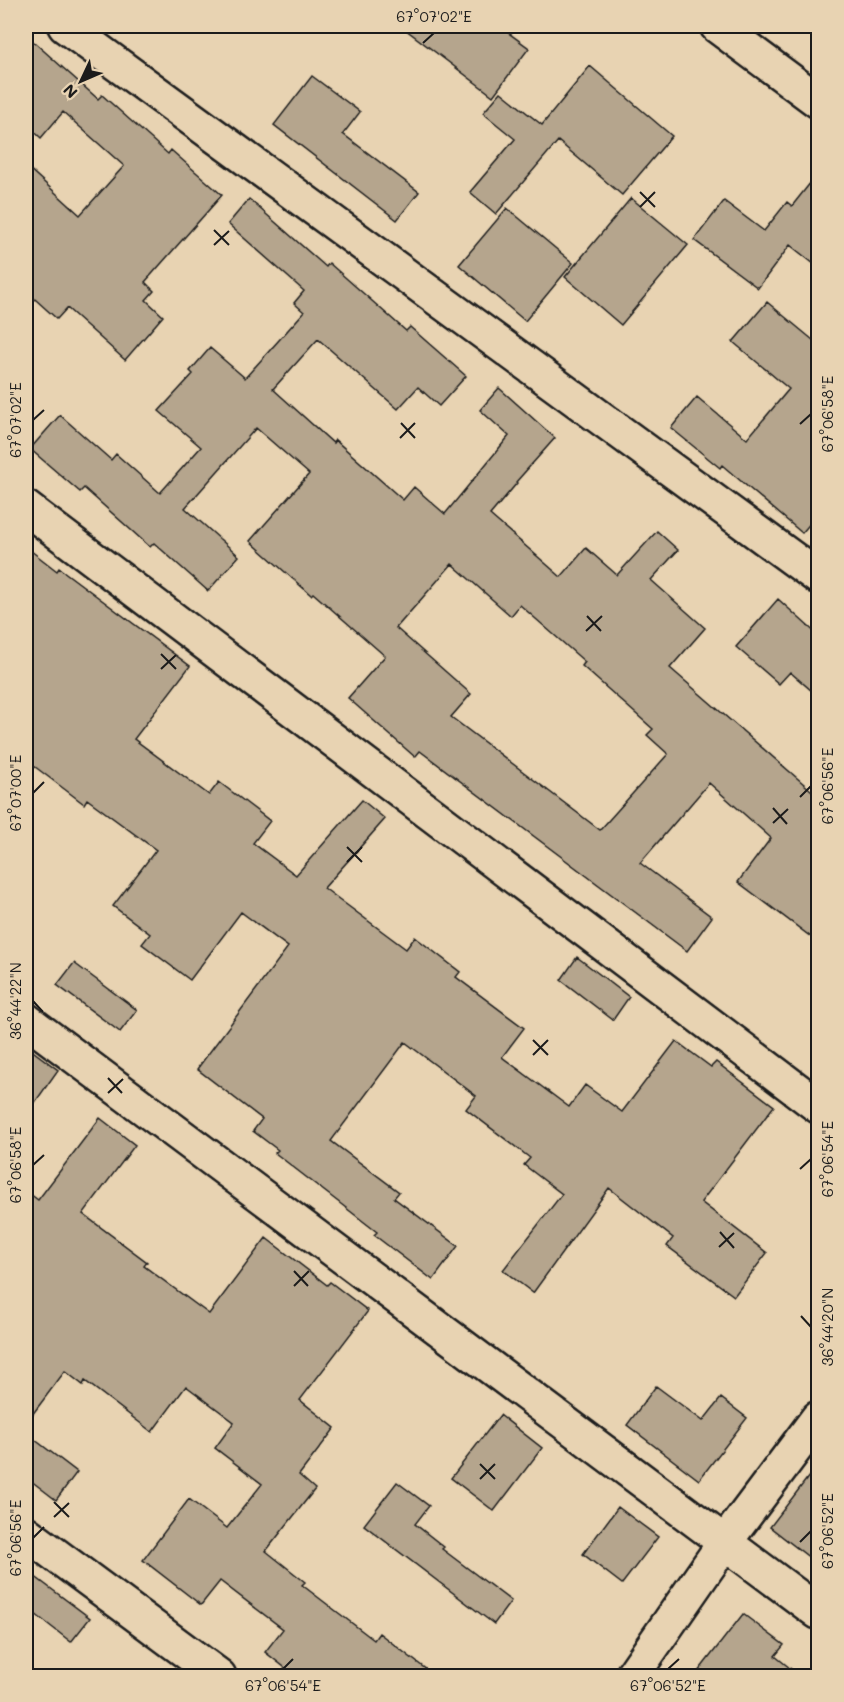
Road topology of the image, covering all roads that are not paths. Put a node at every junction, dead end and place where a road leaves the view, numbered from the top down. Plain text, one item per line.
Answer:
1 (65, 26) edge
2 (717, 26) edge
3 (819, 101) edge
4 (26, 508) edge
5 (819, 577) edge
6 (26, 1020) edge
7 (819, 1106) edge
8 (819, 1419) edge
9 (26, 1533) edge
10 (725, 1542) junction
11 (819, 1612) edge
12 (219, 1677) edge
13 (632, 1677) edge

1 - 5 street
2 - 3 street
4 - 7 street
6 - 10 street
8 - 10 street
9 - 12 street
10 - 11 street
10 - 13 street

